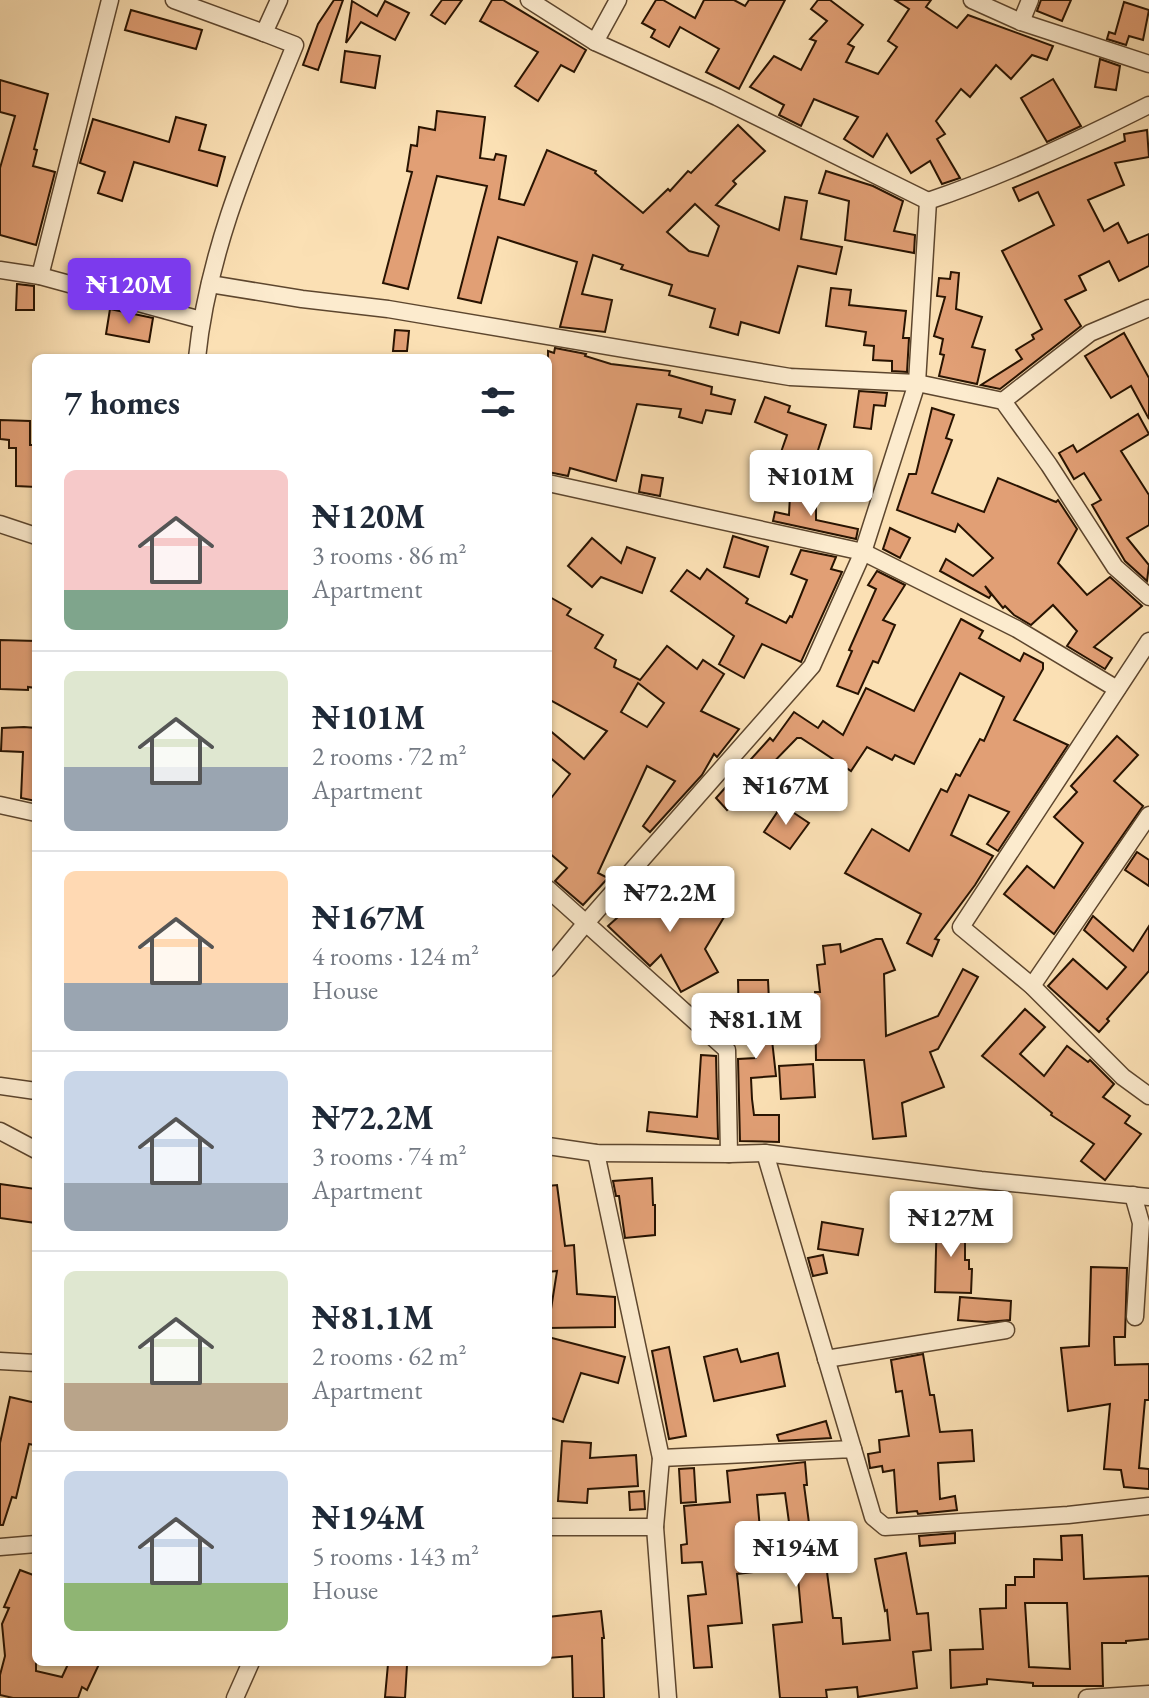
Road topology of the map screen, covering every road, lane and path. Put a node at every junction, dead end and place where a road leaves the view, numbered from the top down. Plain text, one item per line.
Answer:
1 (110, 0) edge
2 (174, 0) edge
3 (279, 0) edge
4 (529, 0) edge
5 (618, 0) edge
6 (972, 0) edge
7 (1030, 0) edge
8 (1021, 22) junction
9 (264, 33) junction
10 (595, 42) junction
11 (1149, 64) edge
12 (1149, 105) edge
13 (928, 201) junction
14 (0, 270) edge
15 (40, 276) junction
16 (210, 284) junction
17 (1149, 308) edge
18 (201, 320) junction
19 (197, 354) edge
20 (917, 383) junction
21 (1003, 401) junction
22 (552, 484) edge
23 (0, 524) edge
24 (32, 535) edge
25 (863, 552) junction
26 (1149, 597) edge
27 (1149, 641) edge
28 (1117, 689) junction
29 (0, 805) edge
30 (32, 812) edge
31 (1149, 815) edge
32 (552, 893) edge
33 (585, 924) junction
34 (552, 964) edge
35 (1032, 986) junction
36 (0, 1086) edge
37 (32, 1090) edge
38 (1149, 1096) edge
39 (0, 1131) edge
40 (552, 1147) edge
41 (32, 1148) edge
42 (596, 1153) junction
43 (765, 1153) junction
44 (729, 1154) junction
45 (1141, 1196) edge
46 (1135, 1317) dead end
47 (1006, 1330) dead end
48 (826, 1359) junction
49 (0, 1361) edge
50 (32, 1363) edge
51 (853, 1449) junction
52 (661, 1458) junction
53 (1149, 1506) edge
54 (552, 1527) edge
55 (655, 1527) junction
56 (32, 1544) edge
57 (0, 1547) edge
58 (249, 1666) edge
59 (1149, 1694) edge
60 (235, 1698) edge
61 (668, 1698) edge
62 (1087, 1698) edge

1 - 15 street
2 - 9 street
3 - 9 street
4 - 10 street
5 - 10 street
6 - 8 street
7 - 8 street
8 - 11 street
9 - 16 street
10 - 13 street
12 - 13 street
13 - 20 street
14 - 15 street
15 - 18 street
16 - 18 street
16 - 20 street
17 - 21 street
18 - 19 street
20 - 21 street
20 - 25 street
21 - 26 street
22 - 25 street
23 - 24 street
25 - 28 street
25 - 33 street
27 - 28 street
28 - 35 street
29 - 30 street
31 - 35 street
32 - 33 street
33 - 34 street
33 - 44 street
35 - 38 street
36 - 37 street
39 - 41 street
40 - 42 street
42 - 44 street
42 - 52 street
43 - 44 street
43 - 45 street
43 - 48 street
45 - 46 street
47 - 48 street
48 - 51 street
49 - 50 street
51 - 52 street
51 - 53 street
52 - 55 street
54 - 55 street
55 - 61 street
56 - 57 street
58 - 60 street
59 - 62 street

